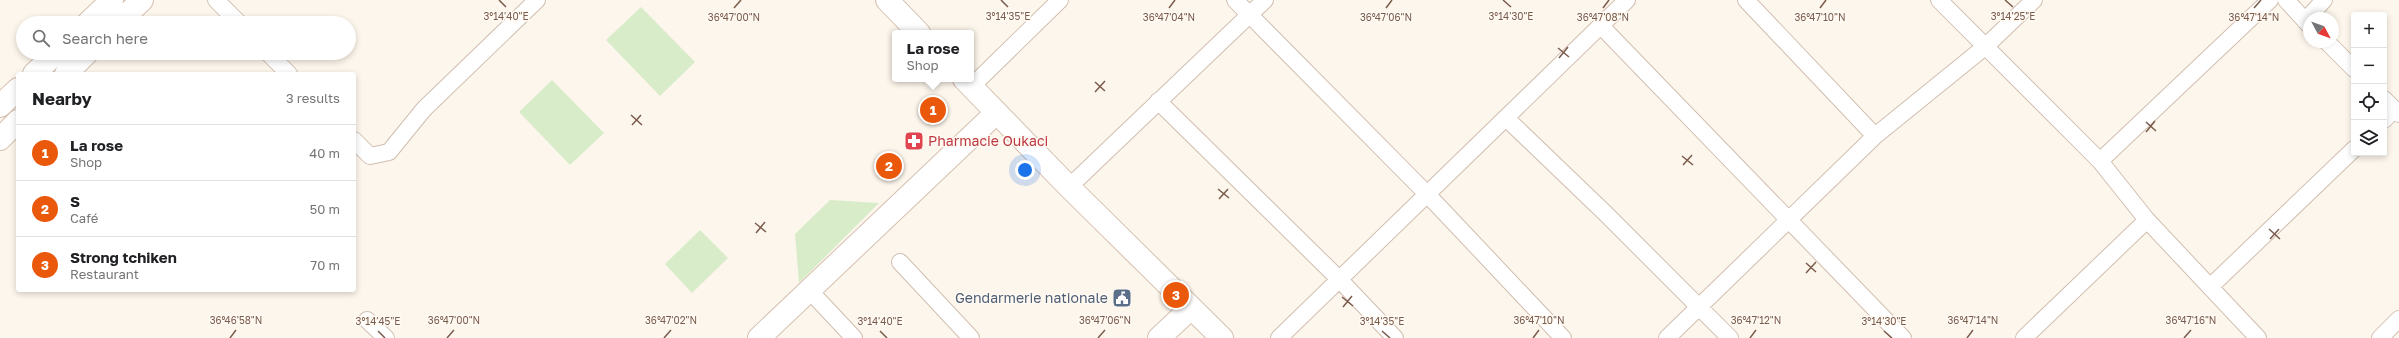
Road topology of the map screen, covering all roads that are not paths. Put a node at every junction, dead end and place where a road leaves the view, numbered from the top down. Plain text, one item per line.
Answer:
1 (112, 0) edge
2 (142, 0) edge
3 (216, 0) edge
4 (537, 0) edge
5 (887, 0) edge
6 (1235, 0) edge
7 (1265, 0) edge
8 (1627, 0) edge
9 (1746, 0) edge
10 (1939, 0) edge
11 (2034, 0) edge
12 (2270, 0) edge
13 (2286, 0) edge
14 (2324, 0) edge
15 (1058, 1) edge
16 (2315, 12) edge
17 (1248, 14) junction
18 (95, 16) edge
19 (125, 16) edge
20 (232, 16) edge
21 (2303, 19) edge
22 (1601, 26) junction
23 (916, 30) edge
24 (1986, 46) junction
25 (2332, 48) edge
26 (49, 60) edge
27 (80, 60) edge
28 (275, 60) edge
29 (2351, 66) edge
30 (36, 72) edge
31 (68, 72) edge
32 (287, 72) edge
33 (974, 78) edge
34 (968, 83) edge
35 (16, 91) edge
36 (1158, 101) junction
37 (0, 106) edge
38 (996, 113) junction
39 (1506, 118) junction
40 (16, 123) edge
41 (1875, 136) junction
42 (0, 139) edge
43 (356, 142) edge
44 (2351, 152) edge
45 (2100, 161) junction
46 (1069, 187) junction
47 (1427, 194) junction
48 (1788, 220) junction
49 (2147, 220) junction
50 (900, 262) dead end
51 (1339, 280) junction
52 (2210, 287) junction
53 (809, 290) junction
54 (1699, 307) junction
55 (1191, 308) junction
56 (367, 320) dead end
57 (386, 338) edge
58 (759, 338) edge
59 (854, 338) edge
60 (971, 338) edge
61 (1159, 338) edge
62 (1222, 338) edge
63 (1279, 338) edge
64 (1395, 338) edge
65 (1563, 338) edge
66 (1667, 338) edge
67 (1730, 338) edge
68 (1903, 338) edge
69 (2024, 338) edge
70 (2258, 338) edge

1 - 18 main road
2 - 19 main road
3 - 20 street
4 - 43 street
5 - 23 main road
6 - 17 street
7 - 17 street
8 - 22 street
9 - 41 street
10 - 24 street
11 - 24 street
12 - 45 street
13 - 21 street
14 - 16 street
15 - 33 street
17 - 36 street
17 - 47 street
22 - 39 street
22 - 48 street
24 - 41 street
24 - 45 street
25 - 29 street
26 - 30 main road
27 - 31 main road
28 - 32 street
34 - 38 main road
35 - 37 main road
36 - 46 street
36 - 51 street
38 - 46 main road
38 - 53 main road
39 - 47 street
39 - 54 street
40 - 42 main road
41 - 48 street
44 - 52 street
45 - 49 street
46 - 55 main road
47 - 51 street
47 - 65 street
48 - 54 street
48 - 68 street
49 - 52 street
49 - 69 street
50 - 60 street
51 - 63 street
51 - 64 street
52 - 70 street
53 - 58 main road
53 - 59 street
54 - 66 street
54 - 67 street
55 - 61 main road
55 - 62 main road
56 - 57 street

